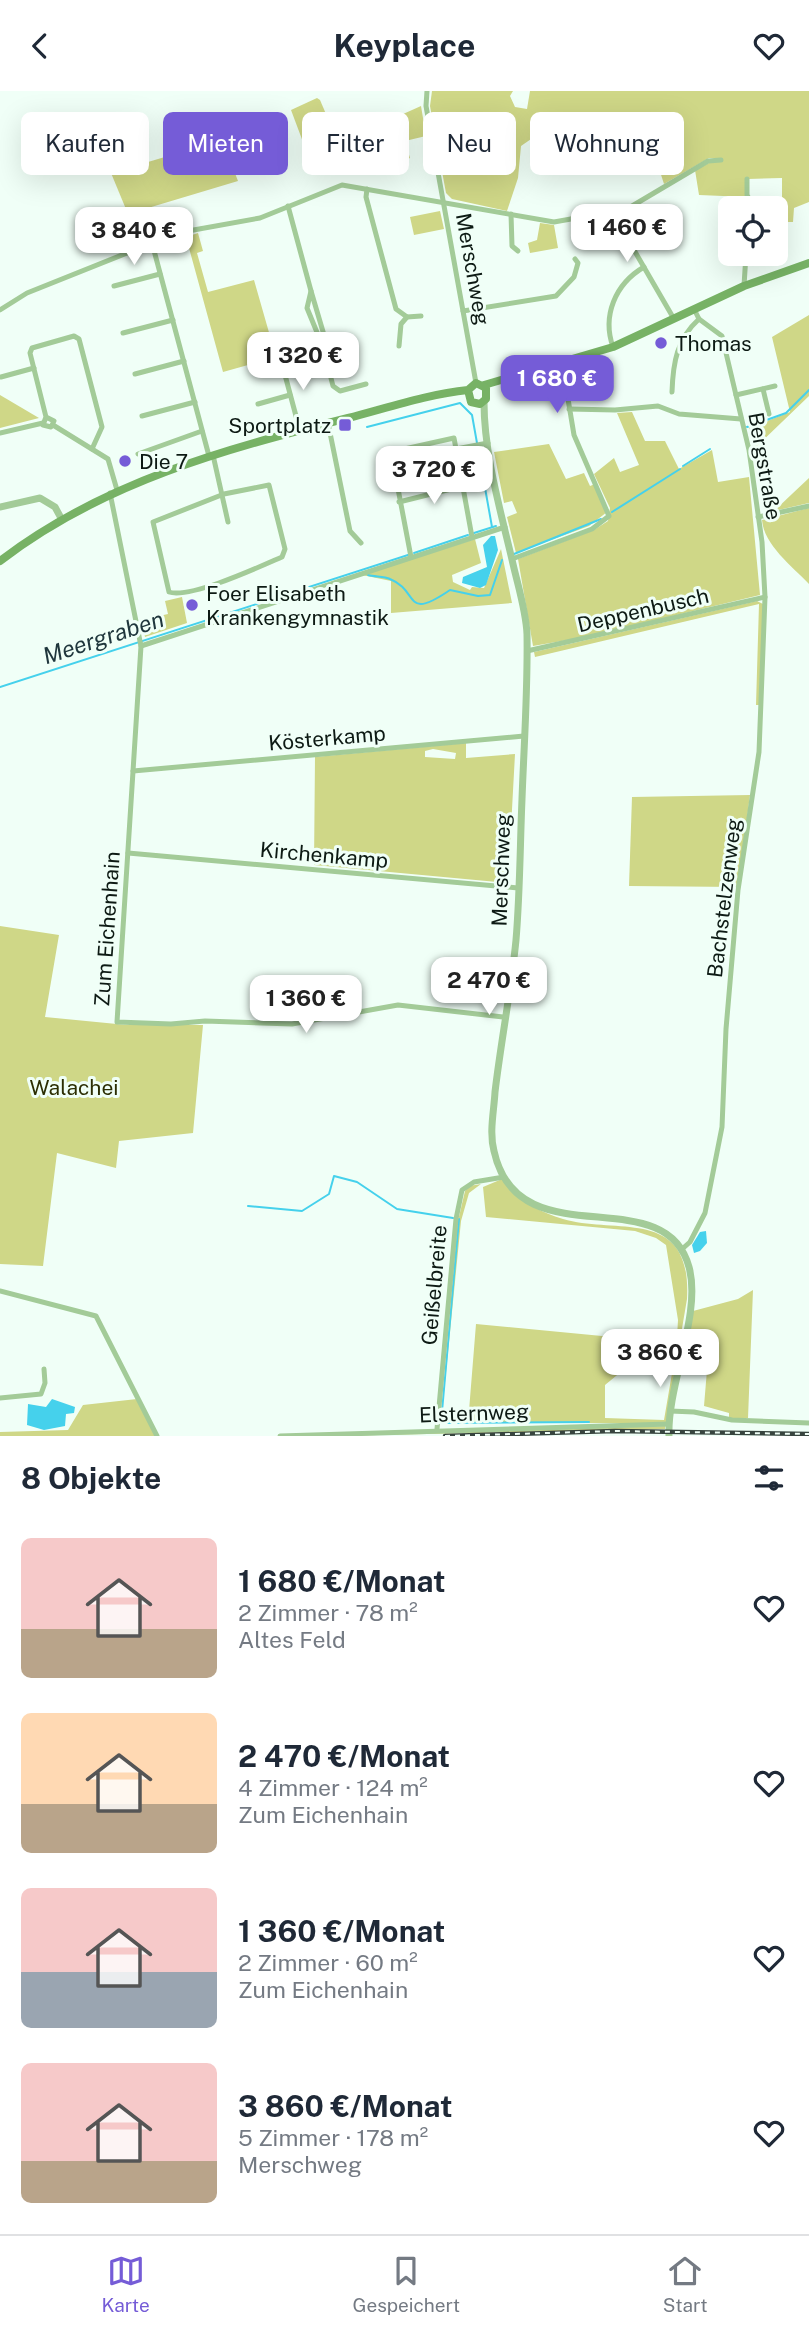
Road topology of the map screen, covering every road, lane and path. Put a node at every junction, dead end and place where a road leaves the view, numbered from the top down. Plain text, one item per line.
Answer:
1 (427, 91) edge
2 (720, 160) dead end
3 (747, 179) dead end
4 (367, 189) junction
5 (748, 196) edge
6 (442, 202) junction
7 (288, 206) junction
8 (627, 209) junction
9 (510, 214) junction
10 (152, 243) junction
11 (518, 251) dead end
12 (576, 259) dead end
13 (809, 263) edge
14 (745, 266) edge
15 (644, 267) junction
16 (160, 274) junction
17 (114, 286) dead end
18 (744, 286) junction
19 (694, 309) junction
20 (0, 310) edge
21 (463, 311) junction
22 (407, 317) junction
23 (421, 317) dead end
24 (674, 319) junction
25 (699, 319) junction
26 (173, 320) junction
27 (123, 333) dead end
28 (400, 346) dead end
29 (613, 347) junction
30 (281, 360) dead end
31 (184, 361) junction
32 (562, 363) junction
33 (34, 368) junction
34 (135, 374) dead end
35 (1, 377) edge
36 (366, 384) dead end
37 (775, 386) dead end
38 (482, 387) junction
39 (763, 389) junction
40 (672, 392) dead end
41 (290, 395) junction
42 (736, 395) junction
43 (474, 399) junction
44 (195, 402) junction
45 (258, 404) dead end
46 (569, 409) junction
47 (769, 414) dead end
48 (142, 416) dead end
49 (741, 419) junction
50 (44, 420) junction
51 (328, 423) junction
52 (202, 431) junction
53 (300, 431) junction
54 (0, 433) edge
55 (489, 442) junction
56 (92, 449) junction
57 (457, 449) junction
58 (138, 454) dead end
59 (211, 455) junction
60 (463, 485) junction
61 (113, 492) junction
62 (224, 493) junction
63 (399, 502) junction
64 (809, 506) edge
65 (0, 507) edge
66 (758, 517) junction
67 (61, 519) junction
68 (228, 522) dead end
69 (505, 527) junction
70 (472, 537) junction
71 (762, 542) joint
72 (361, 543) dead end
73 (411, 557) junction
74 (512, 559) junction
75 (0, 561) edge
76 (765, 597) junction
77 (141, 646) junction
78 (527, 651) junction
79 (524, 736) junction
80 (133, 771) junction
81 (128, 853) junction
82 (518, 888) junction
83 (503, 1017) junction
84 (504, 1177) junction
85 (681, 1250) junction
86 (0, 1291) edge
87 (44, 1369) dead end
88 (0, 1398) edge
89 (670, 1411) junction
90 (809, 1423) edge
91 (437, 1429) junction
92 (669, 1430) edge
93 (157, 1436) edge
94 (280, 1436) edge

1 - 6 street, Merschweg
2 - 8 street
3 - 5 street
4 - 6 street
4 - 7 street
4 - 22 street
6 - 9 street
6 - 21 street, Merschweg
7 - 10 street
7 - 36 street
8 - 9 street
8 - 15 street
9 - 11 street
10 - 16 street
10 - 20 street
12 - 21 street
13 - 18 main road
14 - 18 street
15 - 24 street
15 - 29 street
16 - 17 street
16 - 26 street
18 - 19 main road
19 - 24 main road
19 - 25 street, Bergstraße
21 - 38 street, Merschweg
22 - 23 street
22 - 28 street
24 - 29 main road
25 - 40 street
25 - 42 street, Bergstraße
26 - 27 street
26 - 31 street
29 - 32 main road
30 - 41 street
31 - 34 street
31 - 44 street
32 - 38 main road
32 - 46 street
33 - 35 street
33 - 50 street
33 - 56 street
37 - 39 street, Bergstraße
38 - 43 main road
38 - 43 main road
39 - 42 street, Bergstraße
39 - 47 street, Bergstraße
41 - 45 street
41 - 53 street
42 - 49 street, Bergstraße
43 - 51 main road
43 - 55 street, Merschweg
44 - 48 street
44 - 52 street
46 - 49 street
46 - 74 street
49 - 66 street, Bergstraße
50 - 54 street
50 - 56 street, Zum Eichenhain
51 - 53 main road
51 - 72 street
52 - 58 street
52 - 59 street
53 - 59 main road
55 - 57 street
55 - 69 street, Merschweg
56 - 61 street, Zum Eichenhain
57 - 60 street
57 - 63 street
59 - 61 main road
59 - 62 street
60 - 63 street
60 - 70 street
61 - 67 main road
61 - 77 street, Zum Eichenhain
62 - 62 street
62 - 68 street
63 - 73 street
64 - 66 street
65 - 67 street
66 - 71 street, Bergstraße
67 - 75 main road
69 - 70 street
69 - 74 street, Merschweg
70 - 73 street
71 - 76 street, Bachstelzenweg
73 - 77 street
74 - 78 street, Merschweg
76 - 78 street, Deppenbusch
76 - 85 street, Bachstelzenweg
77 - 80 street, Zum Eichenhain
78 - 79 street, Merschweg
79 - 80 street, Kösterkamp
79 - 82 street, Merschweg
80 - 81 street, Zum Eichenhain
81 - 82 street, Kirchenkamp
81 - 83 street, Zum Eichenhain
82 - 83 street, Merschweg
83 - 84 street, Merschweg
84 - 85 street, Merschweg
84 - 91 street, Geißelbreite
85 - 89 street
86 - 93 street
87 - 88 street
89 - 90 street
89 - 92 street
91 - 92 street, Elsternweg
91 - 94 street, Elsternweg

